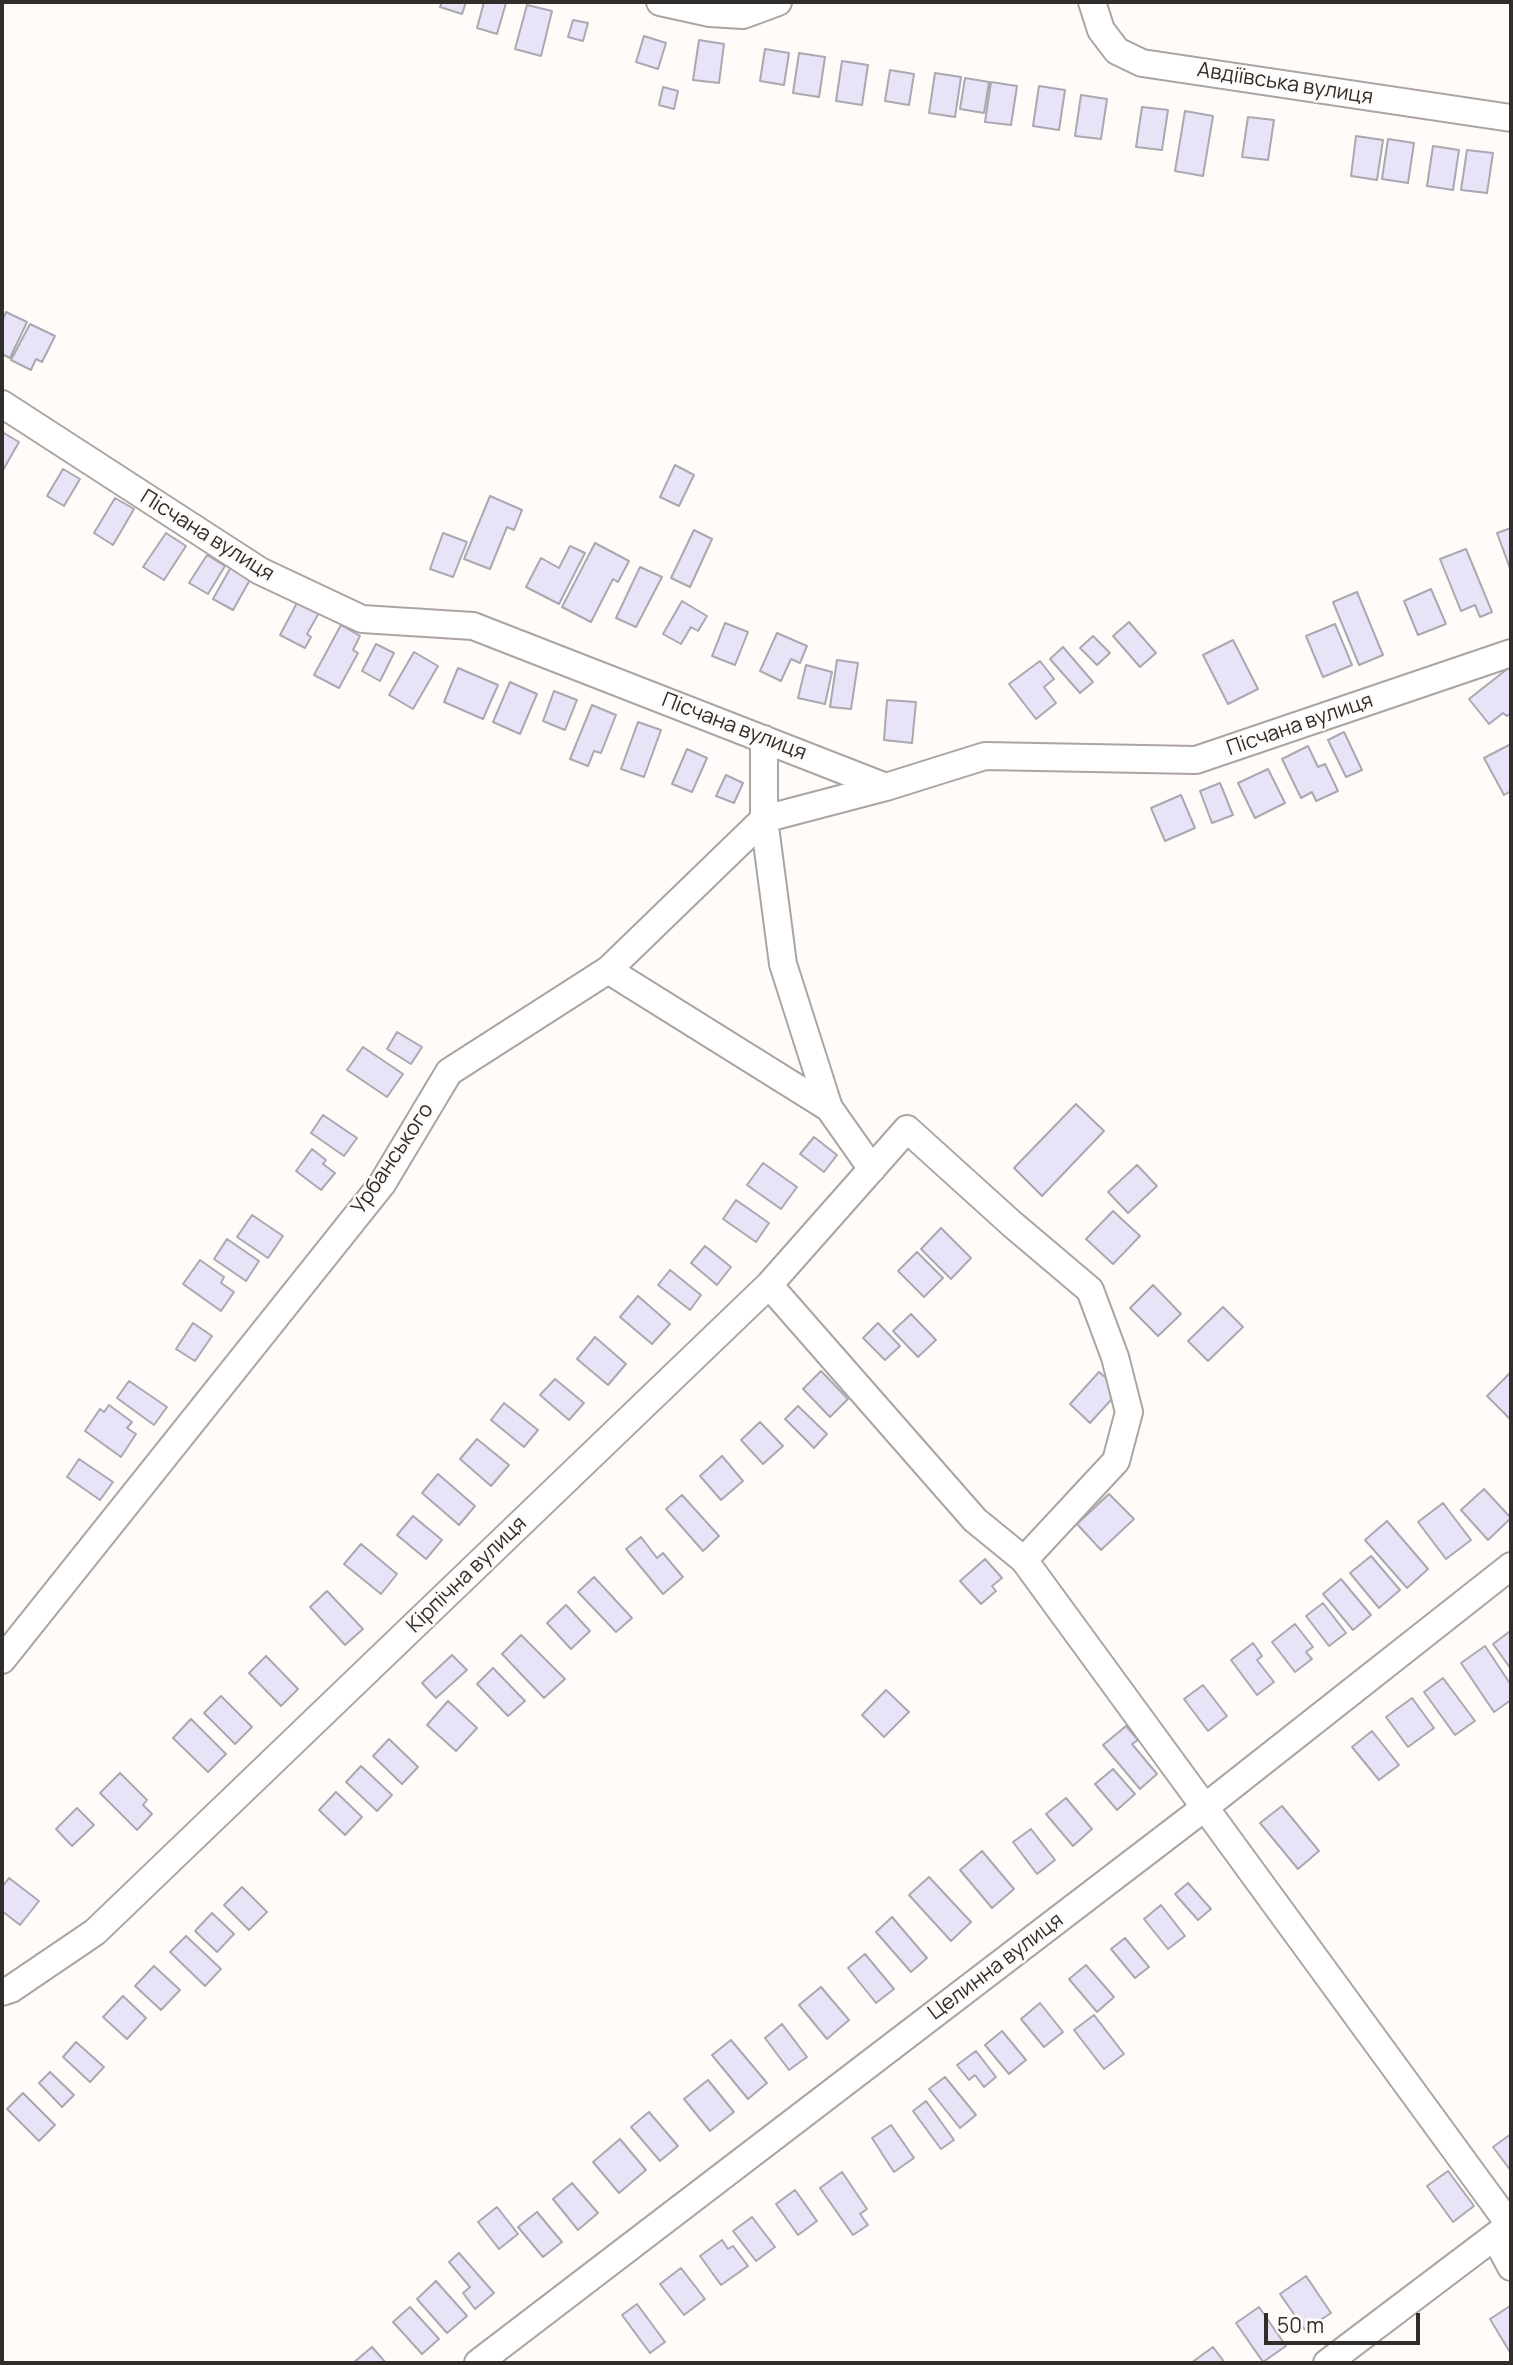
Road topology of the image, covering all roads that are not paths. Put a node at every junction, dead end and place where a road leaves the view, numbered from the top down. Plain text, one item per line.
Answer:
1 (660, 2) edge
2 (1092, 2) edge
3 (773, 3) edge
4 (1511, 118) edge
5 (2, 404) edge
6 (1511, 653) edge
7 (764, 739) junction
8 (886, 787) junction
9 (764, 819) junction
10 (608, 970) junction
11 (830, 1108) junction
12 (872, 1168) junction
13 (769, 1285) junction
14 (1024, 1560) junction
15 (1511, 1566) edge
16 (2, 1660) edge
17 (1204, 1808) junction
18 (2, 1992) edge
19 (1505, 2229) edge
20 (1511, 2267) edge
21 (478, 2363) edge
22 (1327, 2363) edge

1 - 3 street
2 - 4 street, Авдіївська вулиця
5 - 7 street, Пiсчана вулиця
6 - 8 street, Пiсчана вулиця
7 - 8 street, Пiсчана вулиця
7 - 9 street
8 - 9 street, Урбанського
9 - 10 street, Урбанського
9 - 11 street
10 - 11 street
10 - 16 street, Урбанського
11 - 12 street
12 - 13 street, Кiрпiчна вулиця
12 - 14 street, Кiрпiчна вулиця
13 - 14 street
13 - 18 street, Кiрпiчна вулиця
14 - 17 street
15 - 17 street, Целинна вулиця
17 - 19 street
17 - 21 street, Целинна вулиця
19 - 20 street
19 - 22 street

